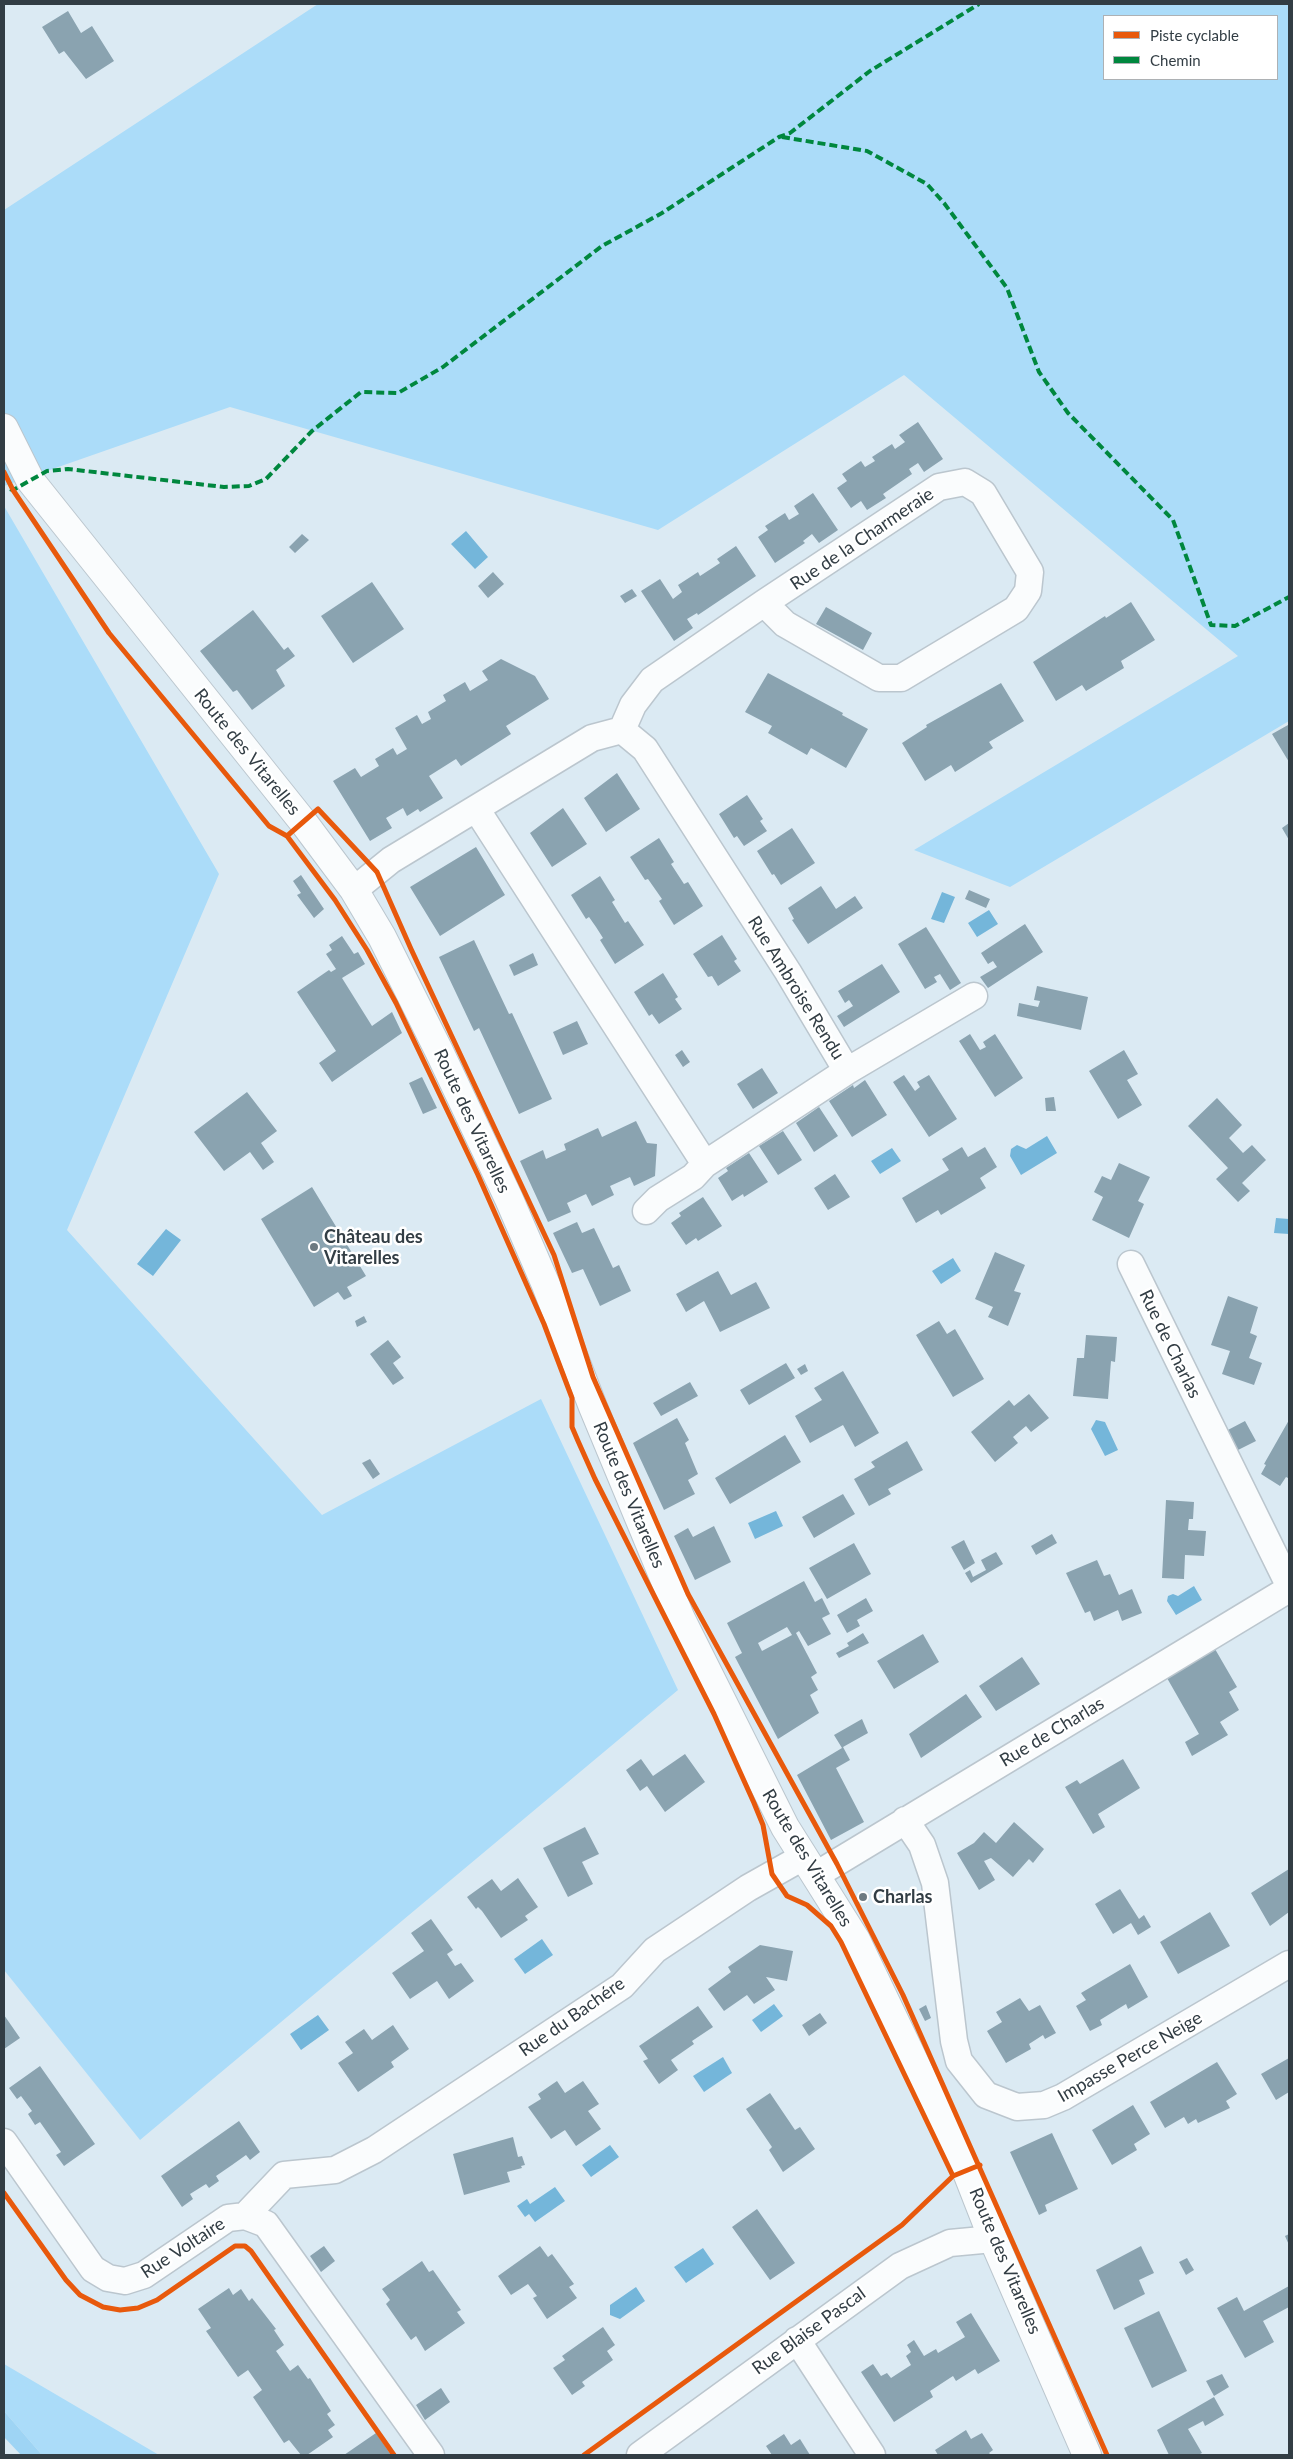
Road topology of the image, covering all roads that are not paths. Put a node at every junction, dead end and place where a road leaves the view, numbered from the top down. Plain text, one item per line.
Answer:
1 (4, 428) edge
2 (764, 603) junction
3 (622, 730) junction
4 (477, 810) junction
5 (354, 890) junction
6 (974, 996) dead end
7 (848, 1071) junction
8 (705, 1164) junction
9 (646, 1211) dead end
10 (1131, 1264) dead end
11 (1289, 1585) edge
12 (1289, 1589) edge
13 (905, 1820) junction
14 (810, 1866) junction
15 (1289, 1965) edge
16 (4, 2142) edge
17 (244, 2216) junction
18 (993, 2239) junction
19 (797, 2340) junction
20 (431, 2455) edge
21 (640, 2455) edge
22 (872, 2455) edge
23 (1087, 2455) edge

1 - 5 main road, Route des Vitarelles
2 - 2 street, Rue de la Charmeraie
2 - 3 street, Rue de la Charmeraie
3 - 4 street
3 - 7 street, Rue Ambroise Rendu
4 - 5 street
4 - 8 street
5 - 14 main road, Route des Vitarelles
6 - 7 street
7 - 8 street, Rue Ambroise Rendu
8 - 9 street, Rue Ambroise Rendu
10 - 11 street, Rue de Charlas
12 - 13 street, Rue de Charlas
13 - 14 street, Rue de Charlas
13 - 15 street, Impasse Perce Neige
14 - 17 street, Rue du Bachére
14 - 18 main road, Route des Vitarelles
16 - 17 street, Rue Voltaire
17 - 20 street, Rue Voltaire
18 - 19 street, Rue Blaise Pascal
18 - 23 main road, Route des Vitarelles
19 - 21 street, Rue Blaise Pascal
19 - 22 street

